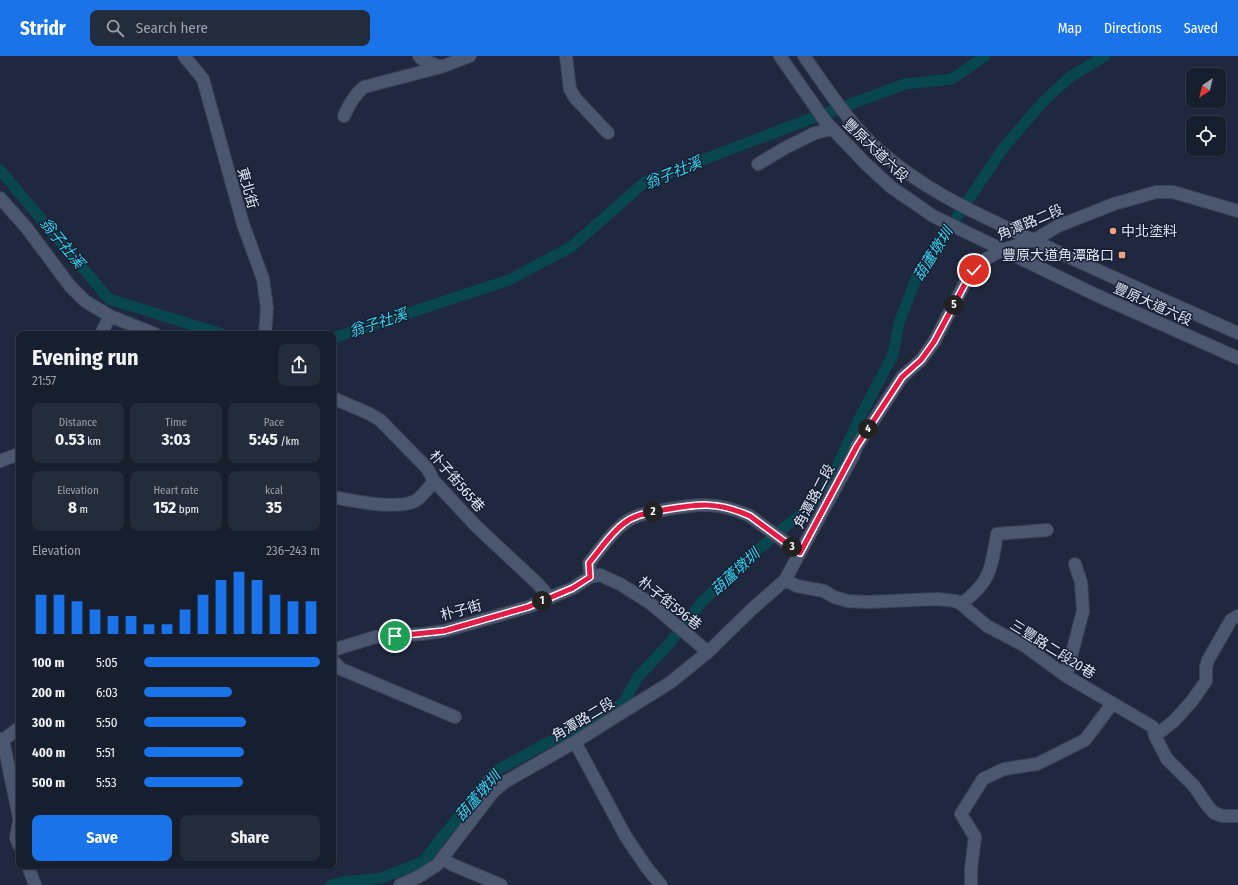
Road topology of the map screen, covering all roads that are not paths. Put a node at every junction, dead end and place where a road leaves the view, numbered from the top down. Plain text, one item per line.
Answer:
1 (184, 56) edge
2 (418, 56) edge
3 (470, 56) edge
4 (566, 56) edge
5 (780, 56) edge
6 (804, 56) edge
7 (441, 67) junction
8 (344, 116) dead end
9 (829, 125) junction
10 (608, 133) dead end
11 (758, 164) dead end
12 (0, 198) edge
13 (1238, 211) edge
14 (1034, 240) junction
15 (1002, 250) junction
16 (110, 316) junction
17 (102, 331) edge
18 (148, 331) edge
19 (265, 331) edge
20 (1238, 333) edge
21 (1238, 358) edge
22 (336, 399) edge
23 (16, 455) edge
24 (0, 461) edge
25 (434, 481) junction
26 (336, 498) edge
27 (1047, 530) dead end
28 (800, 553) junction
29 (1075, 564) dead end
30 (590, 577) junction
31 (785, 580) junction
32 (550, 598) junction
33 (961, 604) junction
34 (1238, 616) edge
35 (336, 649) edge
36 (708, 652) junction
37 (336, 664) edge
38 (1066, 676) junction
39 (1112, 704) junction
40 (456, 717) dead end
41 (16, 730) edge
42 (1155, 736) junction
43 (2, 740) edge
44 (575, 742) junction
45 (16, 803) edge
46 (1238, 816) edge
47 (443, 859) junction
48 (29, 869) edge
49 (36, 885) edge
50 (400, 885) edge
51 (501, 885) edge
52 (661, 885) edge
53 (972, 885) edge

1 - 19 street, 東北街
2 - 7 street
3 - 7 street
4 - 10 street
5 - 9 street, 豐原大道六段
6 - 14 street, 豐原大道六段
7 - 8 street
9 - 11 street
9 - 15 street, 豐原大道六段
12 - 16 street
13 - 14 street, 角潭路二段
14 - 15 street, 角潭路二段
14 - 20 street, 豐原大道六段
15 - 21 street, 豐原大道六段
15 - 28 street, 角潭路二段
16 - 17 street
16 - 18 street
22 - 25 street, 朴子街565巷
23 - 24 street
25 - 26 street
25 - 32 street, 朴子街565巷
27 - 33 street
28 - 30 street
28 - 31 street, 角潭路二段
29 - 38 street
30 - 32 street, 朴子街
30 - 36 street, 朴子街596巷
31 - 33 street, 三豐路二段20巷
31 - 36 street, 角潭路二段
32 - 35 street, 朴子街
33 - 38 street, 三豐路二段20巷
34 - 42 street
36 - 44 street, 角潭路二段
37 - 40 street
38 - 39 street, 三豐路二段20巷
39 - 42 street, 三豐路二段20巷
39 - 53 street
41 - 43 street
42 - 46 street, 三豐路二段20巷
43 - 45 street
44 - 47 street, 角潭路二段
44 - 52 street
47 - 50 street, 角潭路二段
47 - 51 street
48 - 49 street

